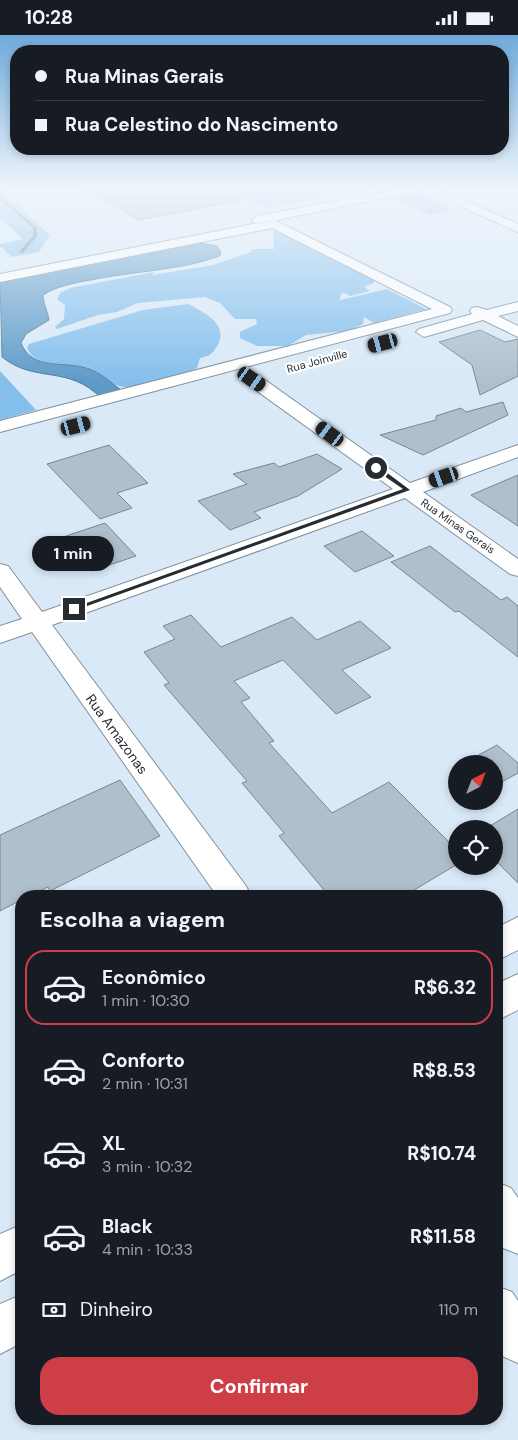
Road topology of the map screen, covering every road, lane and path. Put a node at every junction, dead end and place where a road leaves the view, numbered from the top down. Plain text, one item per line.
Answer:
1 (86, 253) edge
2 (129, 253) edge
3 (331, 253) edge
4 (358, 253) edge
5 (0, 269) edge
6 (0, 278) edge
7 (518, 306) edge
8 (486, 315) junction
9 (518, 332) edge
10 (392, 341) dead end
11 (253, 379) dead end
12 (0, 427) edge
13 (518, 451) edge
14 (407, 490) junction
15 (518, 569) edge
16 (0, 571) edge
17 (36, 622) junction
18 (0, 635) edge
19 (231, 890) edge
20 (518, 932) edge
21 (503, 942) edge
22 (518, 989) edge
23 (503, 999) edge
24 (503, 1213) edge
25 (518, 1233) edge
26 (15, 1250) edge
27 (0, 1259) edge
28 (503, 1318) edge
29 (15, 1321) edge
30 (0, 1331) edge
31 (518, 1340) edge

1 - 5 street
2 - 6 street
3 - 12 street
4 - 8 street
7 - 8 street
8 - 9 street
8 - 10 street
11 - 14 street, Rua Minas Gerais
13 - 14 street
14 - 15 street, Rua Minas Gerais
14 - 17 street
16 - 17 street, Rua Amazonas
17 - 18 street
17 - 19 street, Rua Amazonas
20 - 21 street
22 - 23 street
24 - 25 street
26 - 27 street
28 - 31 street
29 - 30 street

